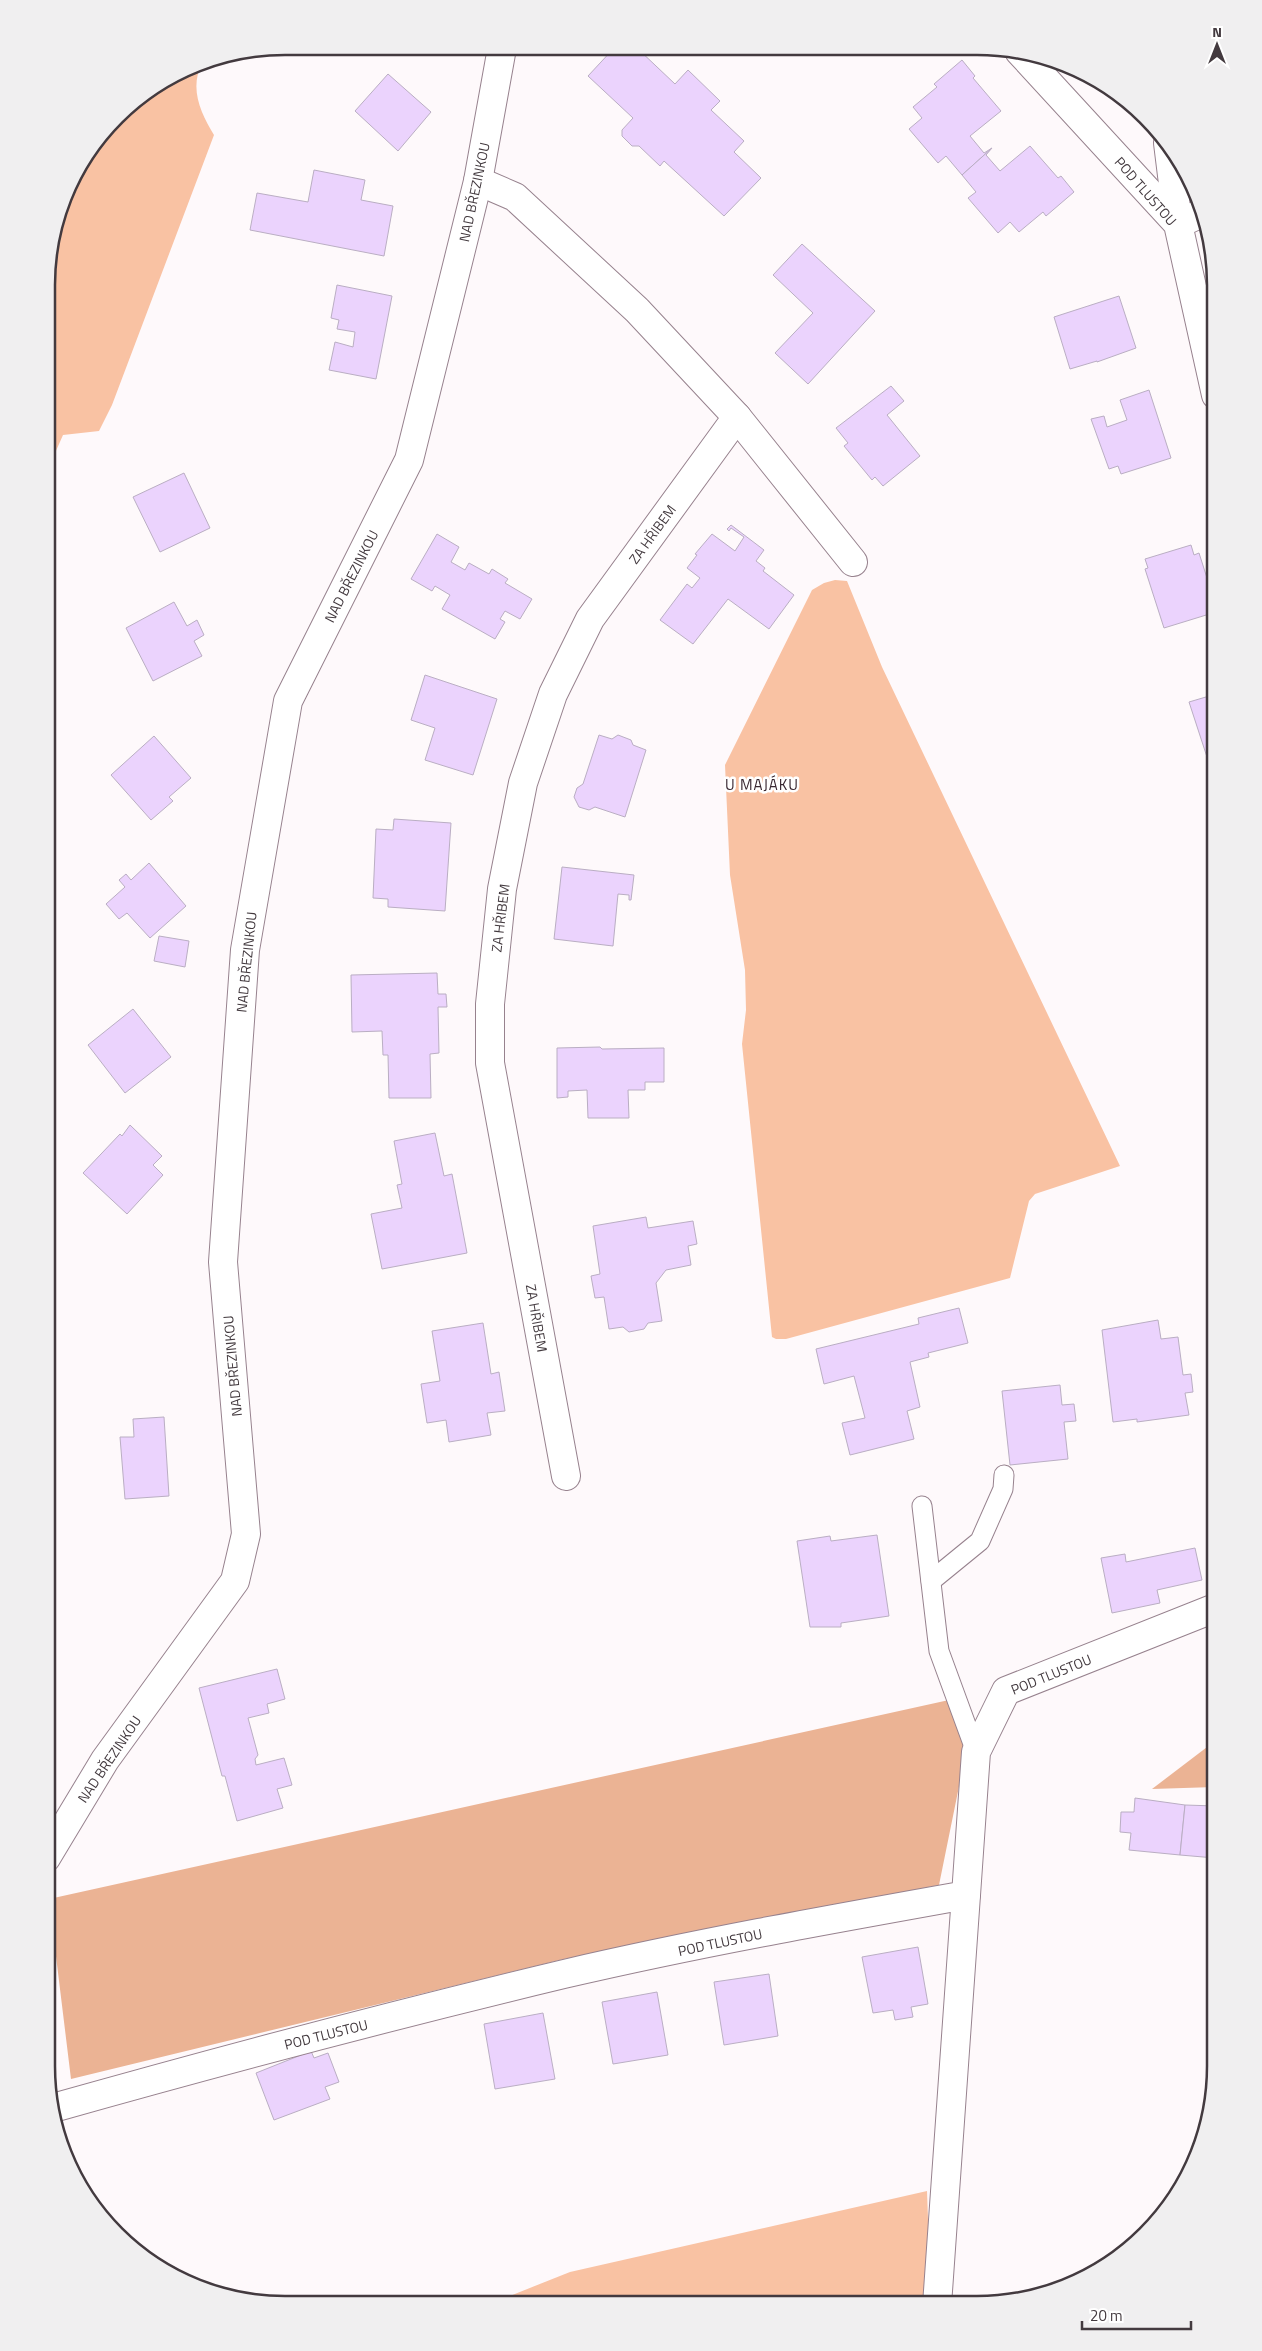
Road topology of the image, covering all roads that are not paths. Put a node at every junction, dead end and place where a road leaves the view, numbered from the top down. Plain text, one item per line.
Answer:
1 (501, 55) edge
2 (1028, 61) edge
3 (1170, 160) edge
4 (478, 181) junction
5 (1196, 216) edge
6 (1178, 224) junction
7 (1207, 354) edge
8 (737, 417) junction
9 (853, 562) dead end
10 (1004, 1475) dead end
11 (566, 1476) dead end
12 (922, 1506) dead end
13 (931, 1581) junction
14 (1207, 1611) edge
15 (976, 1752) junction
16 (55, 1843) edge
17 (966, 1895) junction
18 (58, 2106) edge
19 (938, 2296) edge

1 - 4 street, NAD BŘEZINKOU
2 - 6 street, POD TLUSTOU
3 - 6 street
4 - 8 street
4 - 16 street, NAD BŘEZINKOU
5 - 6 street
6 - 7 street, POD TLUSTOU
8 - 9 street
8 - 11 street, ZA HŘIBEM
10 - 13 lane
12 - 13 lane
13 - 15 lane
14 - 15 street, POD TLUSTOU
15 - 17 street, POD TLUSTOU
17 - 18 street, POD TLUSTOU
17 - 19 street

